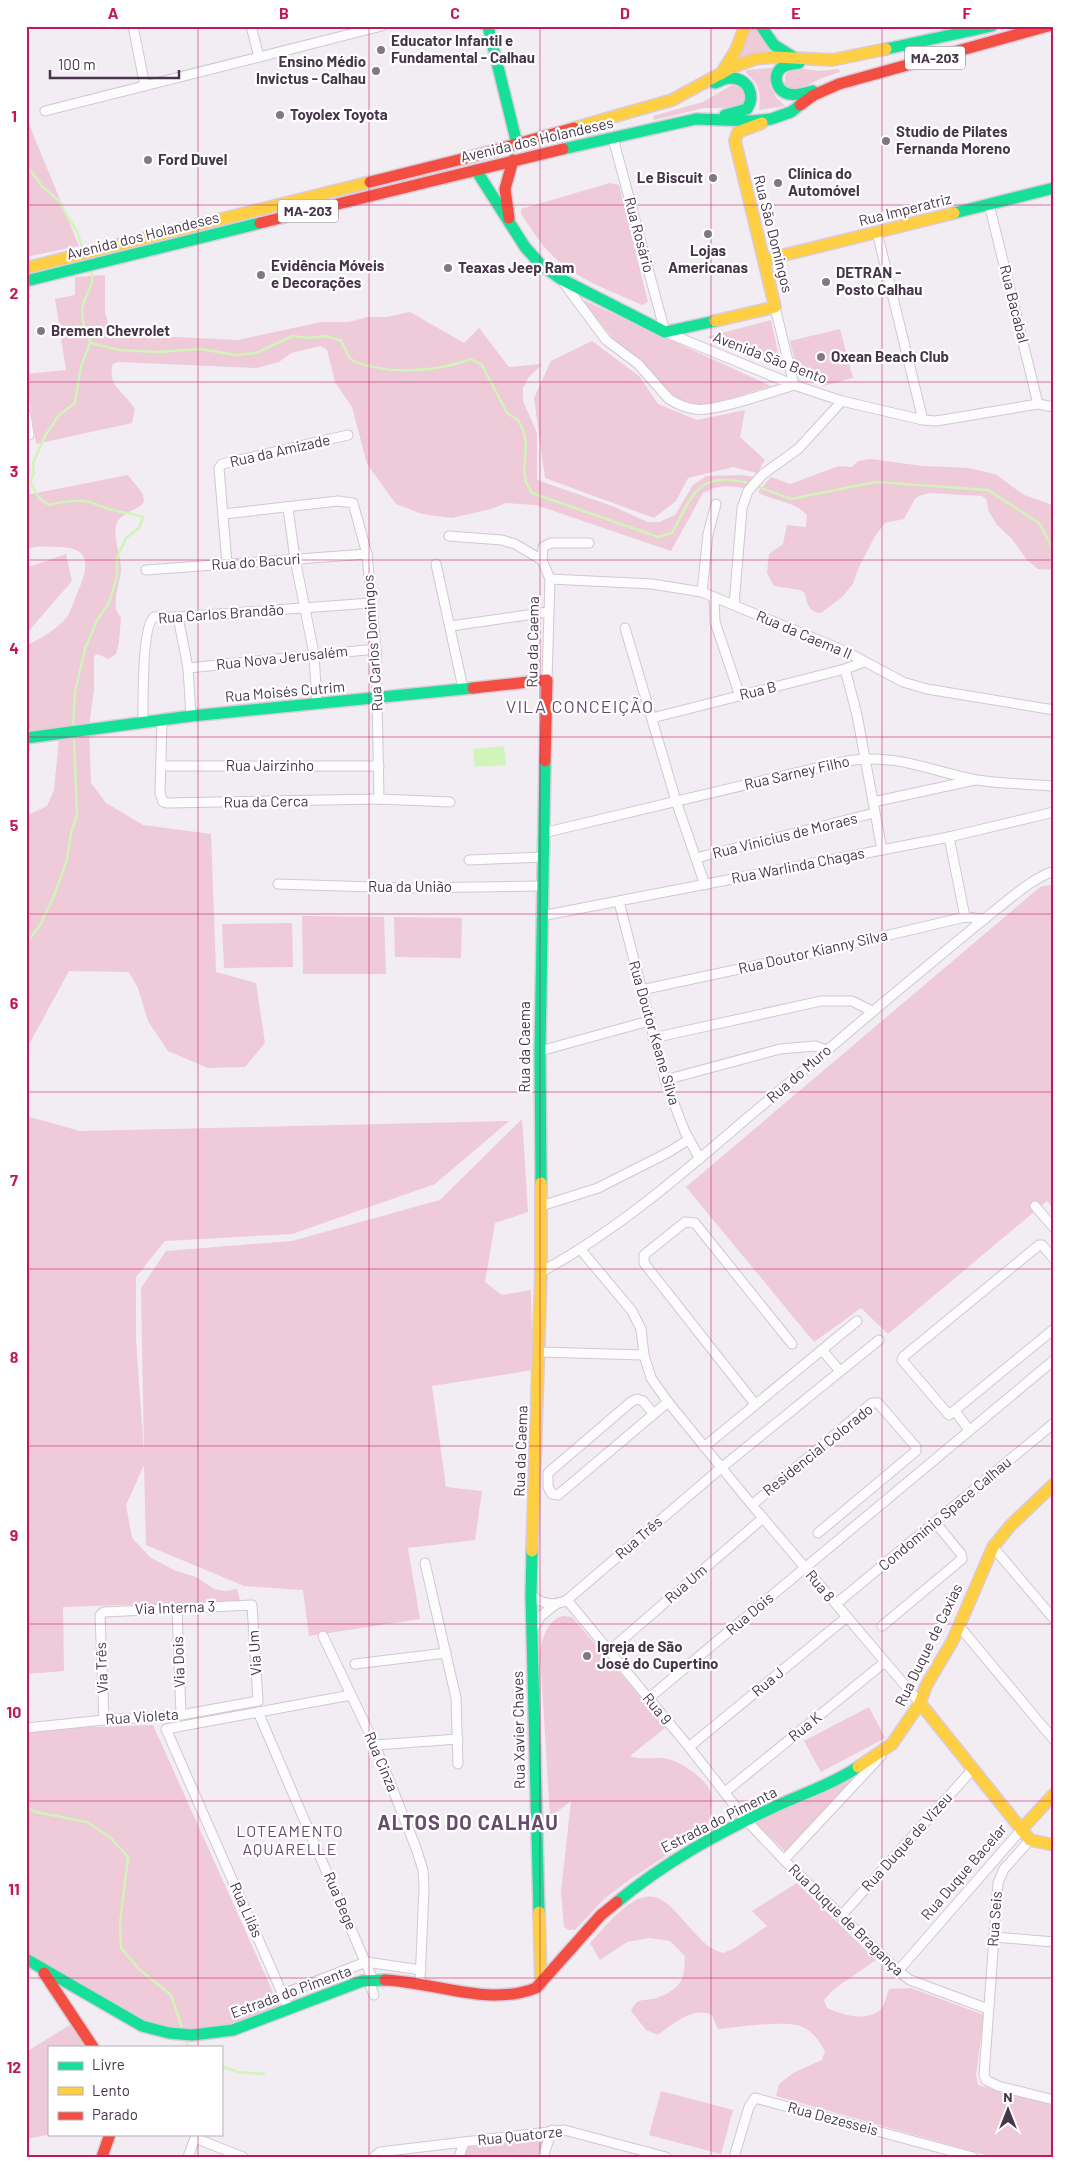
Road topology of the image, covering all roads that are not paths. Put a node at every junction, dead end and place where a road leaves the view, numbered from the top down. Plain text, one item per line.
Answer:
1 (133, 26) edge
2 (251, 26) edge
3 (382, 26) edge
4 (488, 26) edge
5 (745, 26) edge
6 (761, 26) edge
7 (992, 26) edge
8 (1048, 26) edge
9 (370, 28) edge
10 (259, 57) junction
11 (839, 59) junction
12 (799, 60) junction
13 (720, 75) junction
14 (839, 84) junction
15 (145, 86) junction
16 (672, 100) junction
17 (45, 111) dead end
18 (777, 118) junction
19 (696, 119) junction
20 (613, 138) junction
21 (517, 144) junction
22 (513, 160) junction
23 (476, 170) junction
24 (1054, 188) edge
25 (989, 204) junction
26 (511, 226) junction
27 (877, 232) junction
28 (764, 260) junction
29 (26, 268) edge
30 (561, 279) junction
31 (26, 281) edge
32 (775, 307) junction
33 (665, 332) junction
34 (794, 385) junction
35 (842, 400) junction
36 (1038, 404) junction
37 (1054, 407) edge
38 (26, 414) edge
39 (924, 420) junction
40 (29, 435) dead end
41 (348, 435) dead end
42 (716, 504) dead end
43 (288, 508) junction
44 (224, 514) junction
45 (449, 536) dead end
46 (588, 543) dead end
47 (367, 554) junction
48 (295, 559) junction
49 (542, 560) junction
50 (227, 564) junction
51 (436, 564) dead end
52 (146, 570) dead end
53 (550, 579) junction
54 (702, 592) junction
55 (714, 597) junction
56 (371, 603) junction
57 (734, 605) junction
58 (305, 607) junction
59 (548, 612) junction
60 (178, 617) junction
61 (451, 626) junction
62 (625, 628) dead end
63 (376, 649) junction
64 (314, 654) junction
65 (864, 662) junction
66 (188, 668) junction
67 (846, 669) junction
68 (547, 680) junction
69 (463, 688) junction
70 (740, 696) junction
71 (378, 698) junction
72 (317, 704) junction
73 (1054, 710) edge
74 (191, 716) junction
75 (652, 718) junction
76 (162, 720) junction
77 (143, 723) junction
78 (26, 738) edge
79 (866, 759) junction
80 (161, 766) junction
81 (379, 766) junction
82 (977, 780) junction
83 (1054, 786) edge
84 (379, 799) junction
85 (676, 801) junction
86 (450, 802) dead end
87 (873, 802) junction
88 (1054, 812) edge
89 (874, 813) junction
90 (543, 833) junction
91 (949, 837) junction
92 (882, 850) junction
93 (543, 857) junction
94 (696, 858) junction
95 (469, 860) dead end
96 (1054, 871) edge
97 (278, 884) dead end
98 (704, 884) junction
99 (542, 886) junction
100 (619, 902) junction
101 (541, 916) junction
102 (965, 917) junction
103 (985, 918) junction
104 (641, 990) junction
105 (872, 1012) junction
106 (649, 1021) junction
107 (653, 1038) junction
108 (827, 1050) junction
109 (540, 1051) junction
110 (665, 1080) junction
111 (688, 1140) junction
112 (700, 1159) junction
113 (541, 1206) junction
114 (1035, 1206) dead end
115 (1054, 1228) edge
116 (581, 1250) junction
117 (1054, 1259) edge
118 (541, 1272) junction
119 (857, 1321) dead end
120 (1054, 1329) edge
121 (879, 1340) dead end
122 (792, 1344) dead end
123 (822, 1350) junction
124 (539, 1352) junction
125 (644, 1354) junction
126 (1054, 1360) edge
127 (840, 1371) junction
128 (668, 1402) junction
129 (755, 1404) junction
130 (955, 1411) junction
131 (654, 1414) junction
132 (1054, 1423) edge
133 (969, 1430) junction
134 (704, 1447) junction
135 (721, 1468) junction
136 (1052, 1490) edge
137 (752, 1505) junction
138 (763, 1518) junction
139 (934, 1522) junction
140 (818, 1533) dead end
141 (993, 1547) junction
142 (425, 1563) dead end
143 (805, 1568) junction
144 (531, 1595) junction
145 (567, 1600) junction
146 (556, 1604) junction
147 (836, 1604) junction
148 (252, 1605) joint
149 (177, 1608) junction
150 (100, 1615) joint
151 (847, 1617) junction
152 (1054, 1619) edge
153 (882, 1626) dead end
154 (959, 1626) junction
155 (532, 1635) junction
156 (323, 1636) dead end
157 (609, 1650) junction
158 (446, 1653) junction
159 (885, 1662) junction
160 (355, 1664) dead end
161 (351, 1695) junction
162 (649, 1698) junction
163 (258, 1700) joint
164 (920, 1703) junction
165 (258, 1712) junction
166 (181, 1715) junction
167 (104, 1720) junction
168 (26, 1728) edge
169 (458, 1739) junction
170 (1054, 1740) edge
171 (892, 1744) junction
172 (379, 1745) junction
173 (689, 1748) junction
174 (458, 1764) dead end
175 (973, 1769) junction
176 (725, 1792) junction
177 (1054, 1794) edge
178 (746, 1820) junction
179 (1022, 1830) junction
180 (1030, 1840) junction
181 (1054, 1844) edge
182 (784, 1860) junction
183 (841, 1916) junction
184 (994, 1937) junction
185 (1054, 1942) edge
186 (26, 1959) edge
187 (366, 1962) junction
188 (40, 1968) junction
189 (421, 1970) junction
190 (898, 1971) junction
191 (371, 1980) junction
192 (420, 1982) junction
193 (541, 1984) junction
194 (74, 1988) junction
195 (283, 1994) junction
196 (374, 1995) dead end
197 (61, 1996) junction
198 (289, 2009) junction
199 (988, 2009) junction
200 (92, 2046) edge
201 (1054, 2100) edge
202 (552, 2130) junction
203 (109, 2136) edge
204 (464, 2142) junction
205 (102, 2157) edge
206 (188, 2157) edge
207 (243, 2157) edge
208 (374, 2157) edge
209 (460, 2157) edge
210 (543, 2157) edge
211 (666, 2157) edge
212 (734, 2157) edge
213 (973, 2157) edge

1 - 15 street
2 - 10 street
3 - 9 street
4 - 21 main road
5 - 13 main road
6 - 12 main road
7 - 11 main road, Avenida dos Holandeses / MA-203
8 - 14 main road, Avenida dos Holandeses / MA-203
9 - 10 street
10 - 15 street
11 - 12 main road, Avenida dos Holandeses / MA-203
11 - 14 main road
12 - 13 main road, Avenida dos Holandeses / MA-203
13 - 16 main road, Avenida dos Holandeses / MA-203
14 - 18 main road, Avenida dos Holandeses / MA-203
15 - 17 street
16 - 19 main road
16 - 21 main road, Avenida dos Holandeses / MA-203
18 - 19 main road, Avenida dos Holandeses / MA-203
18 - 28 main road, Rua São Domingos
19 - 20 main road, Avenida dos Holandeses / MA-203
20 - 22 main road, Avenida dos Holandeses / MA-203
20 - 33 street, Rua Rosário
21 - 29 main road, Avenida dos Holandeses / MA-203
22 - 23 main road, Avenida dos Holandeses / MA-203
22 - 26 main road, Avenida São Bento
23 - 26 main road, Avenida São Bento
23 - 31 main road, Avenida dos Holandeses / MA-203
24 - 25 main road, Rua Imperatriz
25 - 27 main road, Rua Imperatriz
25 - 36 street, Rua Bacabal
26 - 30 main road, Avenida São Bento
27 - 28 main road, Rua Imperatriz
27 - 39 street
28 - 32 main road, Rua São Domingos
30 - 33 main road, Avenida São Bento
30 - 34 street
32 - 33 main road
32 - 34 street, Rua São Domingos
33 - 34 street, Avenida São Bento
34 - 35 street, Avenida São Bento
35 - 39 street, Avenida São Bento
35 - 57 street
36 - 37 street, Avenida São Bento
36 - 39 street, Avenida São Bento
38 - 40 street
41 - 44 street, Rua da Amizade
42 - 54 street
43 - 44 street
43 - 47 street, Rua Carlos Domingos
43 - 48 street
44 - 50 street
45 - 49 street
46 - 49 street
47 - 48 street, Rua do Bacuri
47 - 56 street, Rua Carlos Domingos
48 - 50 street, Rua do Bacuri
48 - 58 street
49 - 53 street, Rua da Caema
50 - 52 street, Rua do Bacuri
51 - 61 street
53 - 54 street, Rua da Caema II
53 - 59 street, Rua da Caema
54 - 55 street, Rua da Caema II
55 - 57 street, Rua da Caema II
55 - 70 street
56 - 58 street
56 - 63 street, Rua Carlos Domingos
57 - 65 street, Rua da Caema II
58 - 60 street, Rua Carlos Brandão
58 - 64 street
59 - 61 street
59 - 68 street, Rua da Caema
60 - 66 street
60 - 77 street, Rua Carlos Brandão
61 - 69 street
62 - 75 street
63 - 64 street, Rua Nova Jerusalém
63 - 71 street, Rua Carlos Domingos
64 - 66 street, Rua Nova Jerusalém
64 - 72 street
65 - 67 street, Rua B
65 - 73 street, Rua da Caema II
66 - 74 street
67 - 70 street, Rua B
67 - 79 street
68 - 69 main road, Rua Moisés Cutrim
68 - 90 main road, Rua da Caema
69 - 71 main road, Rua Moisés Cutrim
70 - 75 street, Rua B
71 - 72 main road, Rua Moisés Cutrim
71 - 81 street, Rua Carlos Domingos
72 - 74 main road, Rua Moisés Cutrim
74 - 76 main road, Rua Moisés Cutrim
75 - 85 street
76 - 77 main road, Rua Moisés Cutrim
76 - 80 street, Rua da Cerca
77 - 78 main road, Rua Moisés Cutrim
79 - 82 street, Rua Sarney Filho
79 - 85 street, Rua Sarney Filho
79 - 87 street
80 - 81 street, Rua Jairzinho
80 - 84 street, Rua da Cerca
81 - 84 street, Rua Carlos Domingos
82 - 83 street, Rua Sarney Filho
82 - 87 street, Rua Vinicius de Moraes
84 - 86 street, Rua da Cerca
85 - 90 street, Rua Sarney Filho
85 - 94 street
87 - 89 street
88 - 91 street, Rua Warlinda Chagas
89 - 92 street
89 - 94 street, Rua Vinicius de Moraes
90 - 93 main road, Rua da Caema
91 - 92 street, Rua Warlinda Chagas
91 - 102 street
92 - 98 street, Rua Warlinda Chagas
93 - 95 street
93 - 99 main road, Rua da Caema
94 - 98 street
96 - 103 street, Rua do Muro
97 - 99 street, Rua da União
98 - 100 street, Rua Warlinda Chagas
99 - 101 main road, Rua da Caema
100 - 101 street, Rua Warlinda Chagas
100 - 104 street, Rua Doutor Keane Silva
101 - 109 main road, Rua da Caema
102 - 103 street, Rua Doutor Kianny Silva
102 - 104 street, Rua Doutor Kianny Silva
103 - 105 street, Rua do Muro
104 - 106 street, Rua Doutor Keane Silva
105 - 107 street
105 - 108 street, Rua do Muro
106 - 107 street, Rua Doutor Keane Silva
106 - 109 street
107 - 110 street, Rua Doutor Keane Silva
108 - 110 street
108 - 112 street, Rua do Muro
109 - 113 main road, Rua da Caema
110 - 111 street, Rua Doutor Keane Silva
111 - 112 street, Rua Doutor Keane Silva
111 - 113 street
112 - 116 street, Rua do Muro
113 - 118 main road, Rua da Caema
114 - 115 street
116 - 118 street, Rua do Muro
116 - 125 street, Rua 8
117 - 130 street
118 - 124 main road, Rua da Caema
119 - 123 street
120 - 130 street
121 - 127 street, Rua Três
122 - 129 street
123 - 127 street
123 - 129 street
124 - 125 street
124 - 144 main road, Rua da Caema
125 - 128 street, Rua 8
126 - 133 street, Rua Dois
127 - 135 street, Rua Três
128 - 131 street
128 - 134 street, Rua 8
129 - 134 street
130 - 133 street
131 - 131 street
132 - 139 street, Condomínio Space Calhau
133 - 143 street, Rua Dois
134 - 135 street, Rua 8
135 - 137 street, Rua 8
135 - 145 street, Rua Três
136 - 141 main road, Rua Duque de Caxias
137 - 138 street, Rua 8
137 - 140 street, Residencial Colorado
138 - 143 street, Rua 8
138 - 157 street, Rua Um
139 - 147 street, Condomínio Space Calhau
139 - 153 street
141 - 152 street
141 - 154 main road, Rua Duque de Caxias
142 - 158 street
143 - 147 street, Rua 8
143 - 162 street, Rua Dois
144 - 146 street
144 - 155 main road, Rua Xavier Chaves
145 - 146 street, Rua Três
145 - 157 street, Rua 9
146 - 155 street, Rua Três
147 - 151 street, Rua 8
148 - 149 street, Via Interna 3
148 - 163 street, Via Um
149 - 150 street, Via Interna 3
149 - 166 street, Via Dois
150 - 167 street, Via Três
151 - 159 street, Rua 8
151 - 173 street, Rua J
154 - 164 main road, Rua Duque de Caxias
154 - 170 street
155 - 193 main road, Rua Xavier Chaves
156 - 161 street, Rua Cinza
157 - 162 street, Rua 9
158 - 160 street
158 - 169 street
159 - 164 street, Rua 8
159 - 176 street, Rua K
161 - 165 street
161 - 172 street, Rua Cinza
162 - 173 street, Rua 9
163 - 166 street, Rua Violeta
164 - 171 main road, Rua Duque de Caxias
164 - 175 main road
165 - 187 street, Rua Bege
165 - 195 street, Rua Lilás
166 - 167 street, Rua Violeta
167 - 168 street, Rua Violeta
169 - 172 street, Rua Cinza
169 - 174 street
171 - 178 main road, Estrada do Pimenta
171 - 182 street, Rua Duque de Caxias
172 - 189 street, Rua Cinza
173 - 176 street, Rua 9
175 - 179 main road
175 - 183 street, Rua Duque de Vizeu
176 - 178 street, Rua 9
177 - 179 main road, Rua Duque Bacelar
178 - 182 street, Rua Duque de Bragança
178 - 193 main road, Estrada do Pimenta
179 - 180 main road
179 - 190 street, Rua Duque Bacelar
180 - 181 main road
180 - 184 street, Rua Seis
182 - 183 street, Rua Duque de Bragança
183 - 190 street, Rua Duque de Bragança
184 - 185 street
184 - 199 street, Rua Seis
186 - 188 main road, Estrada do Pimenta
187 - 189 street
187 - 191 street, Rua Bege
187 - 195 street
188 - 194 main road, Estrada do Pimenta
188 - 197 main road
189 - 192 street, Rua Cinza
190 - 199 street, Rua Duque de Bragança
191 - 192 main road, Estrada do Pimenta
191 - 196 street, Rua Bege
191 - 198 main road, Estrada do Pimenta
192 - 193 main road, Estrada do Pimenta
194 - 197 main road
194 - 198 main road, Estrada do Pimenta
195 - 198 street, Rua Lilás
197 - 200 main road
199 - 201 street, Rua Seis
202 - 204 street, Rua Quatorze
202 - 210 street
202 - 211 street, Rua Quatorze
203 - 205 main road
204 - 208 street, Rua Quatorze
204 - 209 street
206 - 207 street
212 - 213 street, Rua Dezesseis

